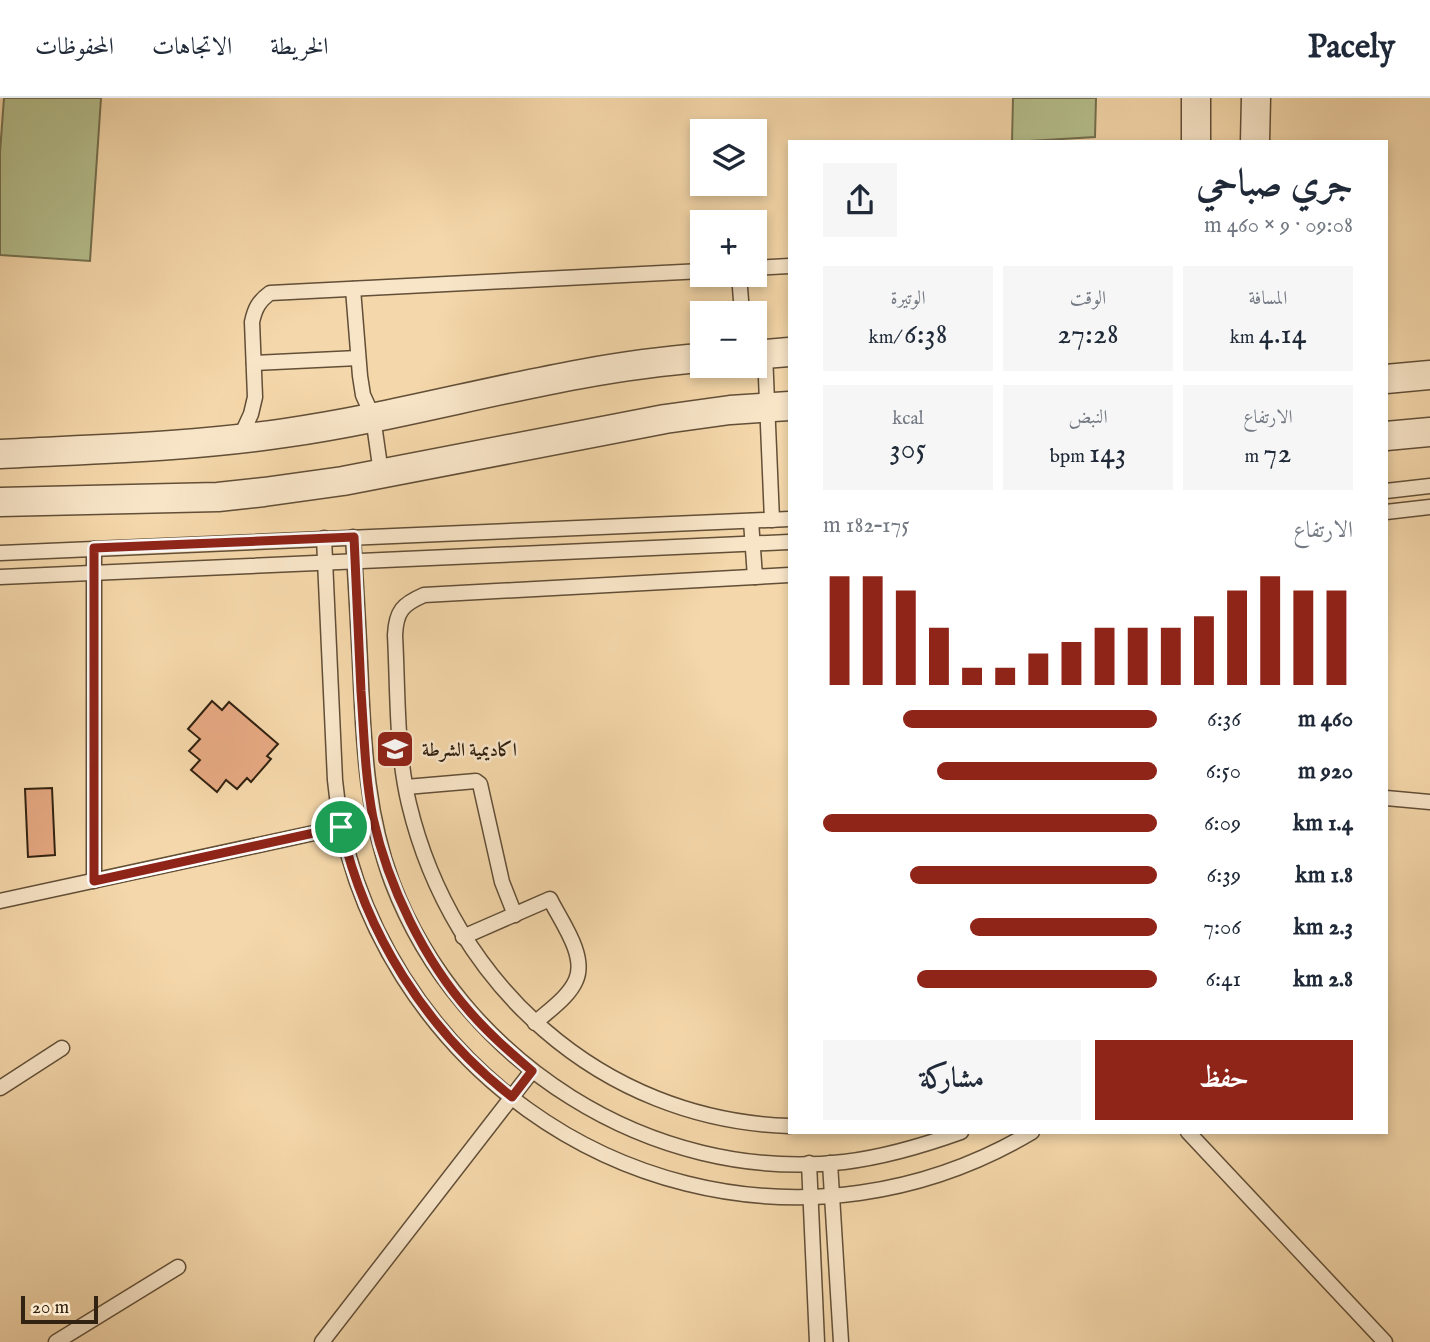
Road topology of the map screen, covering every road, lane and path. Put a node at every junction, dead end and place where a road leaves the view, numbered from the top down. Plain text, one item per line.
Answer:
1 (1196, 98) edge
2 (1256, 98) edge
3 (1196, 140) edge
4 (1255, 140) edge
5 (788, 266) edge
6 (767, 267) edge
7 (690, 272) edge
8 (353, 289) junction
9 (769, 354) edge
10 (358, 358) junction
11 (690, 360) edge
12 (254, 363) junction
13 (1430, 375) edge
14 (1388, 379) edge
15 (778, 407) edge
16 (373, 417) junction
17 (1430, 432) edge
18 (1388, 436) edge
19 (240, 438) junction
20 (0, 454) edge
21 (380, 473) junction
22 (1430, 486) edge
23 (1388, 491) edge
24 (0, 502) edge
25 (1430, 508) edge
26 (1388, 512) edge
27 (788, 519) edge
28 (772, 520) junction
29 (751, 521) junction
30 (354, 537) junction
31 (324, 538) junction
32 (788, 542) edge
33 (753, 543) junction
34 (94, 548) junction
35 (0, 553) edge
36 (355, 560) junction
37 (325, 561) junction
38 (94, 572) junction
39 (788, 575) edge
40 (0, 577) edge
41 (755, 577) junction
42 (406, 787) junction
43 (1388, 798) edge
44 (1430, 802) edge
45 (374, 820) junction
46 (341, 827) junction
47 (94, 881) junction
48 (0, 901) edge
49 (515, 915) junction
50 (463, 937) junction
51 (535, 1023) junction
52 (62, 1048) dead end
53 (532, 1071) junction
54 (0, 1088) edge
55 (512, 1097) junction
56 (788, 1126) edge
57 (956, 1134) edge
58 (1028, 1134) edge
59 (1190, 1134) edge
60 (830, 1163) junction
61 (809, 1164) junction
62 (832, 1196) junction
63 (810, 1197) junction
64 (178, 1267) dead end
65 (56, 1342) edge
66 (322, 1342) edge
67 (817, 1342) edge
68 (841, 1342) edge
69 (1385, 1342) edge

1 - 3 street
2 - 4 street
5 - 6 lane
7 - 8 lane
8 - 10 lane
8 - 12 lane
9 - 15 lane
10 - 12 lane
10 - 16 lane
11 - 16 street
12 - 19 lane
13 - 14 street
15 - 21 street
15 - 28 lane
16 - 19 street
16 - 21 lane
17 - 18 street
19 - 20 street
21 - 24 street
22 - 23 lane
25 - 26 lane
27 - 28 lane
28 - 29 lane
29 - 30 lane
29 - 33 lane
30 - 31 lane
30 - 36 lane
31 - 34 lane
31 - 37 lane
32 - 33 lane
33 - 36 lane
33 - 41 lane
34 - 35 lane
34 - 38 lane
36 - 37 lane
36 - 45 lane
37 - 38 lane
37 - 46 lane
38 - 40 lane
38 - 47 lane
39 - 41 lane
41 - 42 lane
42 - 49 lane
42 - 50 lane
43 - 44 lane
45 - 46 lane
45 - 53 lane
46 - 47 lane
46 - 55 lane
47 - 48 lane
49 - 50 lane
49 - 51 lane
50 - 51 lane
51 - 56 lane
52 - 54 lane
53 - 55 lane
53 - 61 lane
55 - 63 lane
55 - 66 lane
57 - 60 lane
58 - 62 lane
59 - 69 lane
60 - 61 lane
60 - 62 lane
61 - 63 lane
62 - 63 lane
62 - 68 lane
63 - 67 lane
64 - 65 lane

